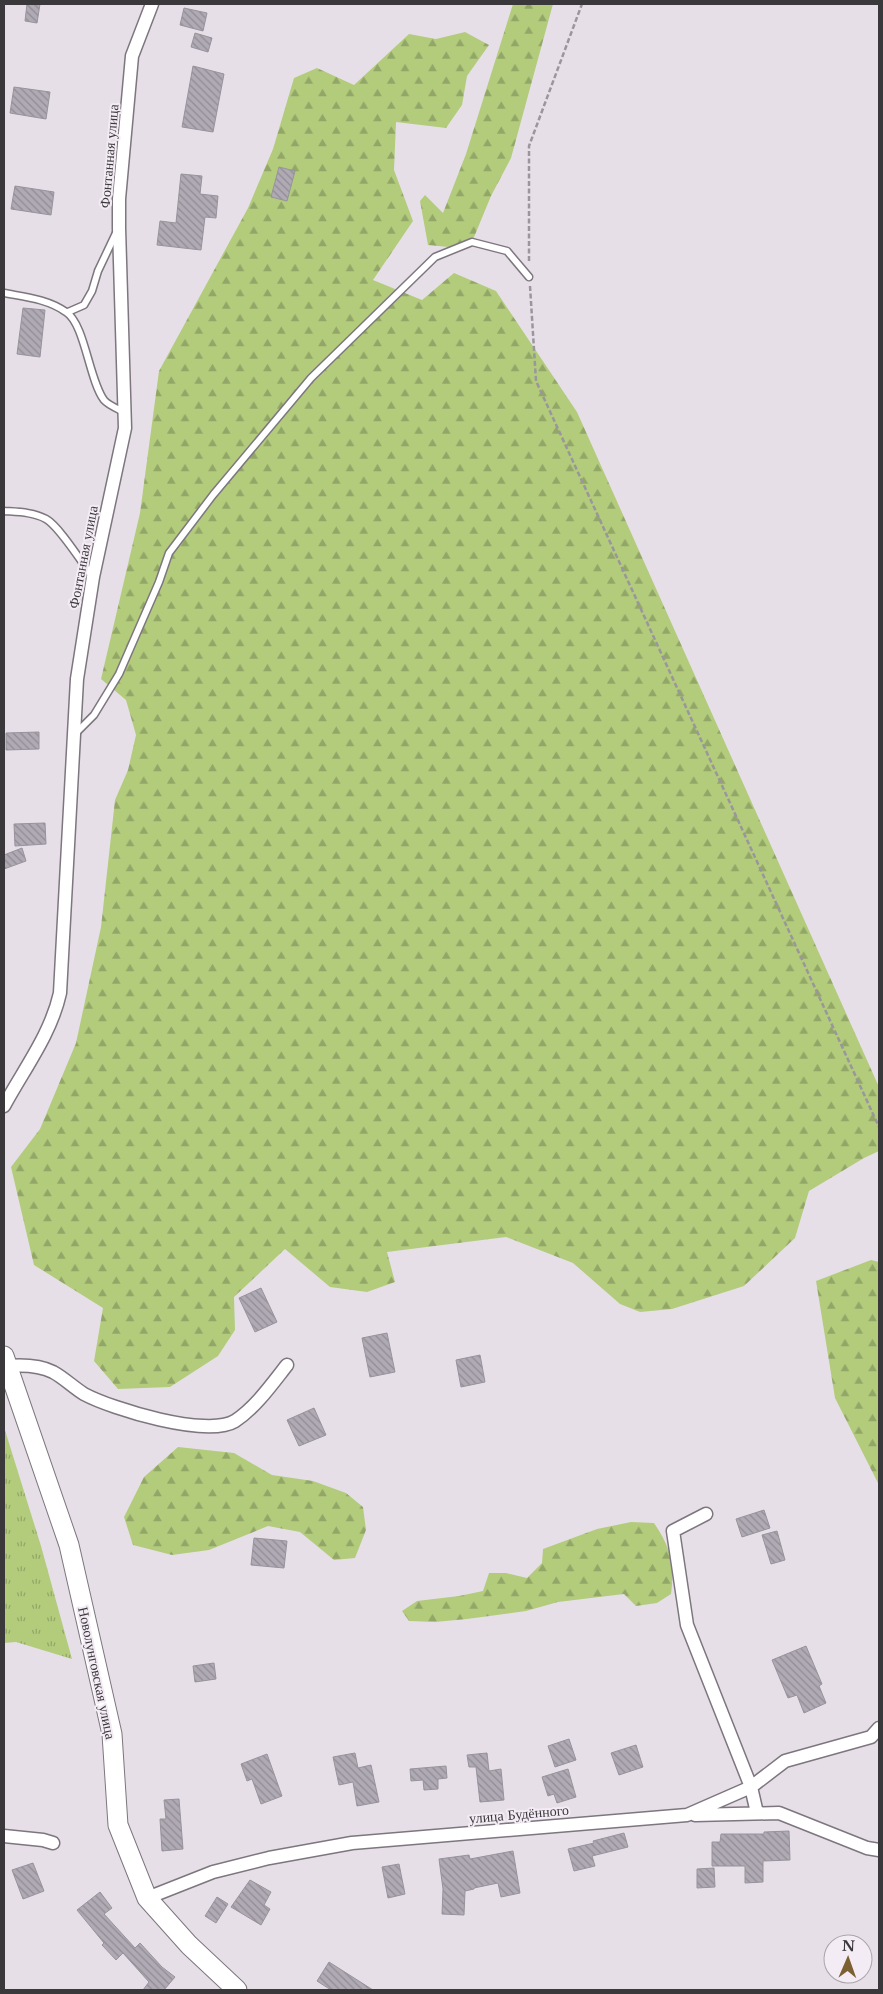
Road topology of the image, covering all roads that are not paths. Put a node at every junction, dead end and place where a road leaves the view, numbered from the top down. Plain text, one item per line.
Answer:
1 (152, 4) edge
2 (119, 228) junction
3 (529, 277) road end
4 (4, 293) edge
5 (68, 312) junction
6 (124, 412) junction
7 (4, 511) edge
8 (93, 577) junction
9 (75, 734) junction
10 (4, 1106) edge
11 (6, 1361) edge
12 (287, 1365) dead end
13 (706, 1514) dead end
14 (879, 1728) edge
15 (750, 1788) junction
16 (757, 1813) junction
17 (687, 1815) junction
18 (4, 1836) edge
19 (53, 1843) dead end
20 (879, 1850) edge
21 (147, 1898) junction
22 (237, 1990) edge

1 - 2 street, Фонтанная улица
2 - 5 lane
2 - 6 street, Фонтанная улица
3 - 9 lane
4 - 5 lane
5 - 6 lane
6 - 8 street, Фонтанная улица
7 - 8 lane
8 - 9 street, Фонтанная улица
9 - 10 street, Фонтанная улица
11 - 12 street
11 - 21 street, Новолунговская улица
13 - 15 street
14 - 15 street, улица Будённого
15 - 16 street
15 - 17 street, улица Будённого
16 - 17 street
16 - 20 street
17 - 21 street, улица Будённого
18 - 19 street
21 - 22 street, Новолунговская улица

